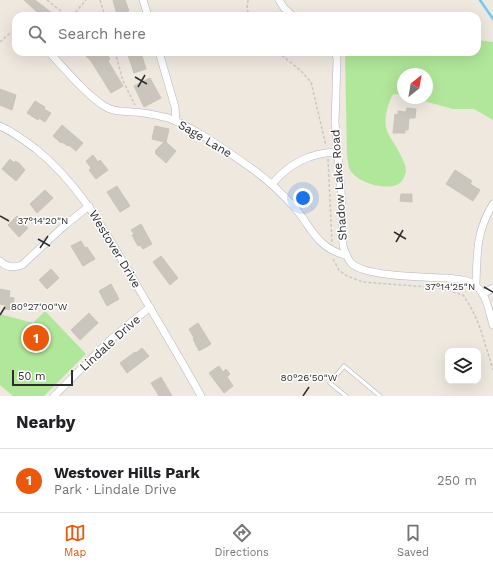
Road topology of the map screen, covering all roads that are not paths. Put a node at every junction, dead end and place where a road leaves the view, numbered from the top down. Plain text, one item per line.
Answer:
1 (143, 0) edge
2 (279, 0) edge
3 (147, 12) edge
4 (288, 12) edge
5 (53, 56) edge
6 (160, 56) edge
7 (336, 56) edge
8 (176, 122) junction
9 (0, 126) edge
10 (337, 152) junction
11 (272, 184) junction
12 (493, 204) edge
13 (89, 206) junction
14 (346, 255) junction
15 (0, 261) edge
16 (476, 285) junction
17 (493, 288) edge
18 (483, 294) junction
19 (150, 307) junction
20 (493, 325) edge
21 (54, 396) edge
22 (201, 396) edge
23 (346, 396) edge
24 (380, 396) edge

1 - 3 street
2 - 4 street
5 - 8 street, Sage Lane
6 - 8 street
7 - 10 street, Shadow Lake Road
8 - 11 street, Sage Lane
9 - 13 street, Westover Drive
10 - 11 street
10 - 14 street, Shadow Lake Road
11 - 14 street, Sage Lane
12 - 16 street
13 - 15 street
13 - 19 street, Westover Drive
14 - 16 street, Shadow Lake Road
16 - 18 street
17 - 18 street
18 - 20 street
19 - 21 street, Lindale Drive
19 - 22 street, Westover Drive
23 - 24 lane

